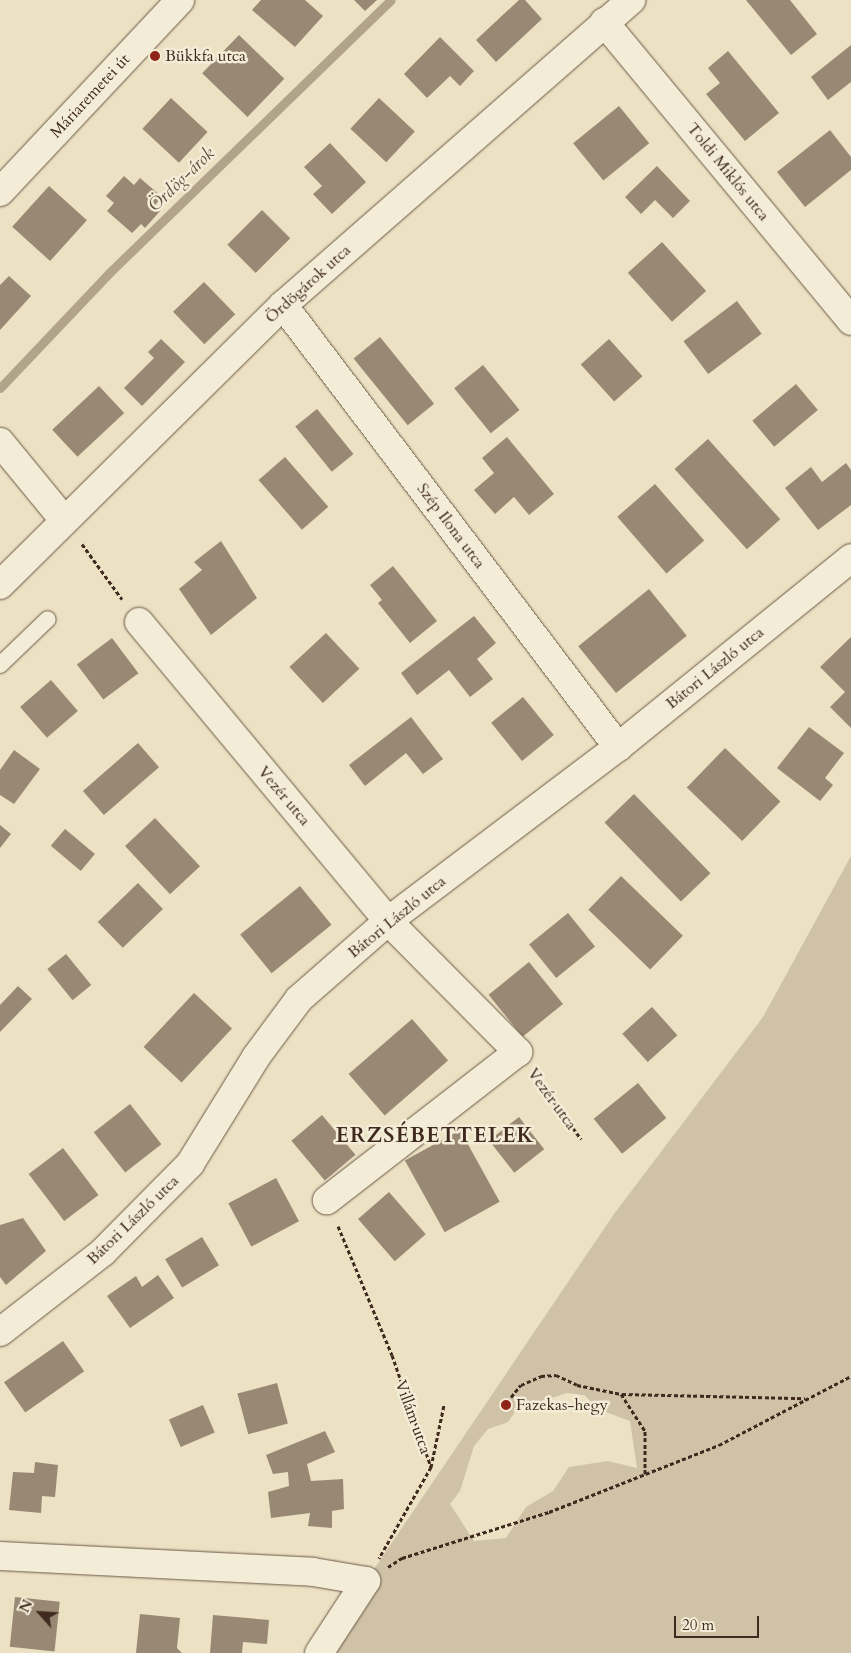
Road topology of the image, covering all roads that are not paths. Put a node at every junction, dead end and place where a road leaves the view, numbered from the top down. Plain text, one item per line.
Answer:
1 (180, 0) edge
2 (632, 0) edge
3 (604, 22) junction
4 (0, 192) edge
5 (283, 305) junction
6 (851, 321) edge
7 (0, 442) edge
8 (64, 520) junction
9 (851, 558) edge
10 (0, 585) edge
11 (48, 619) dead end
12 (139, 622) road end
13 (0, 665) edge
14 (618, 747) junction
15 (388, 921) junction
16 (327, 1200) dead end
17 (0, 1332) edge
18 (0, 1556) edge
19 (319, 1653) edge

1 - 4 street, Máriaremetei út
2 - 3 street, Ördögárok utca
3 - 5 street, Ördögárok utca
3 - 6 street, Toldi Miklós utca
5 - 8 street, Ördögárok utca
5 - 14 street, Szép Ilona utca
7 - 8 street
8 - 10 street, Ördögárok utca
9 - 14 street, Bátori László utca
11 - 13 lane
12 - 15 street, Vezér utca
14 - 15 street, Bátori László utca
15 - 16 street, Vezér utca
15 - 17 street, Bátori László utca
18 - 19 street

